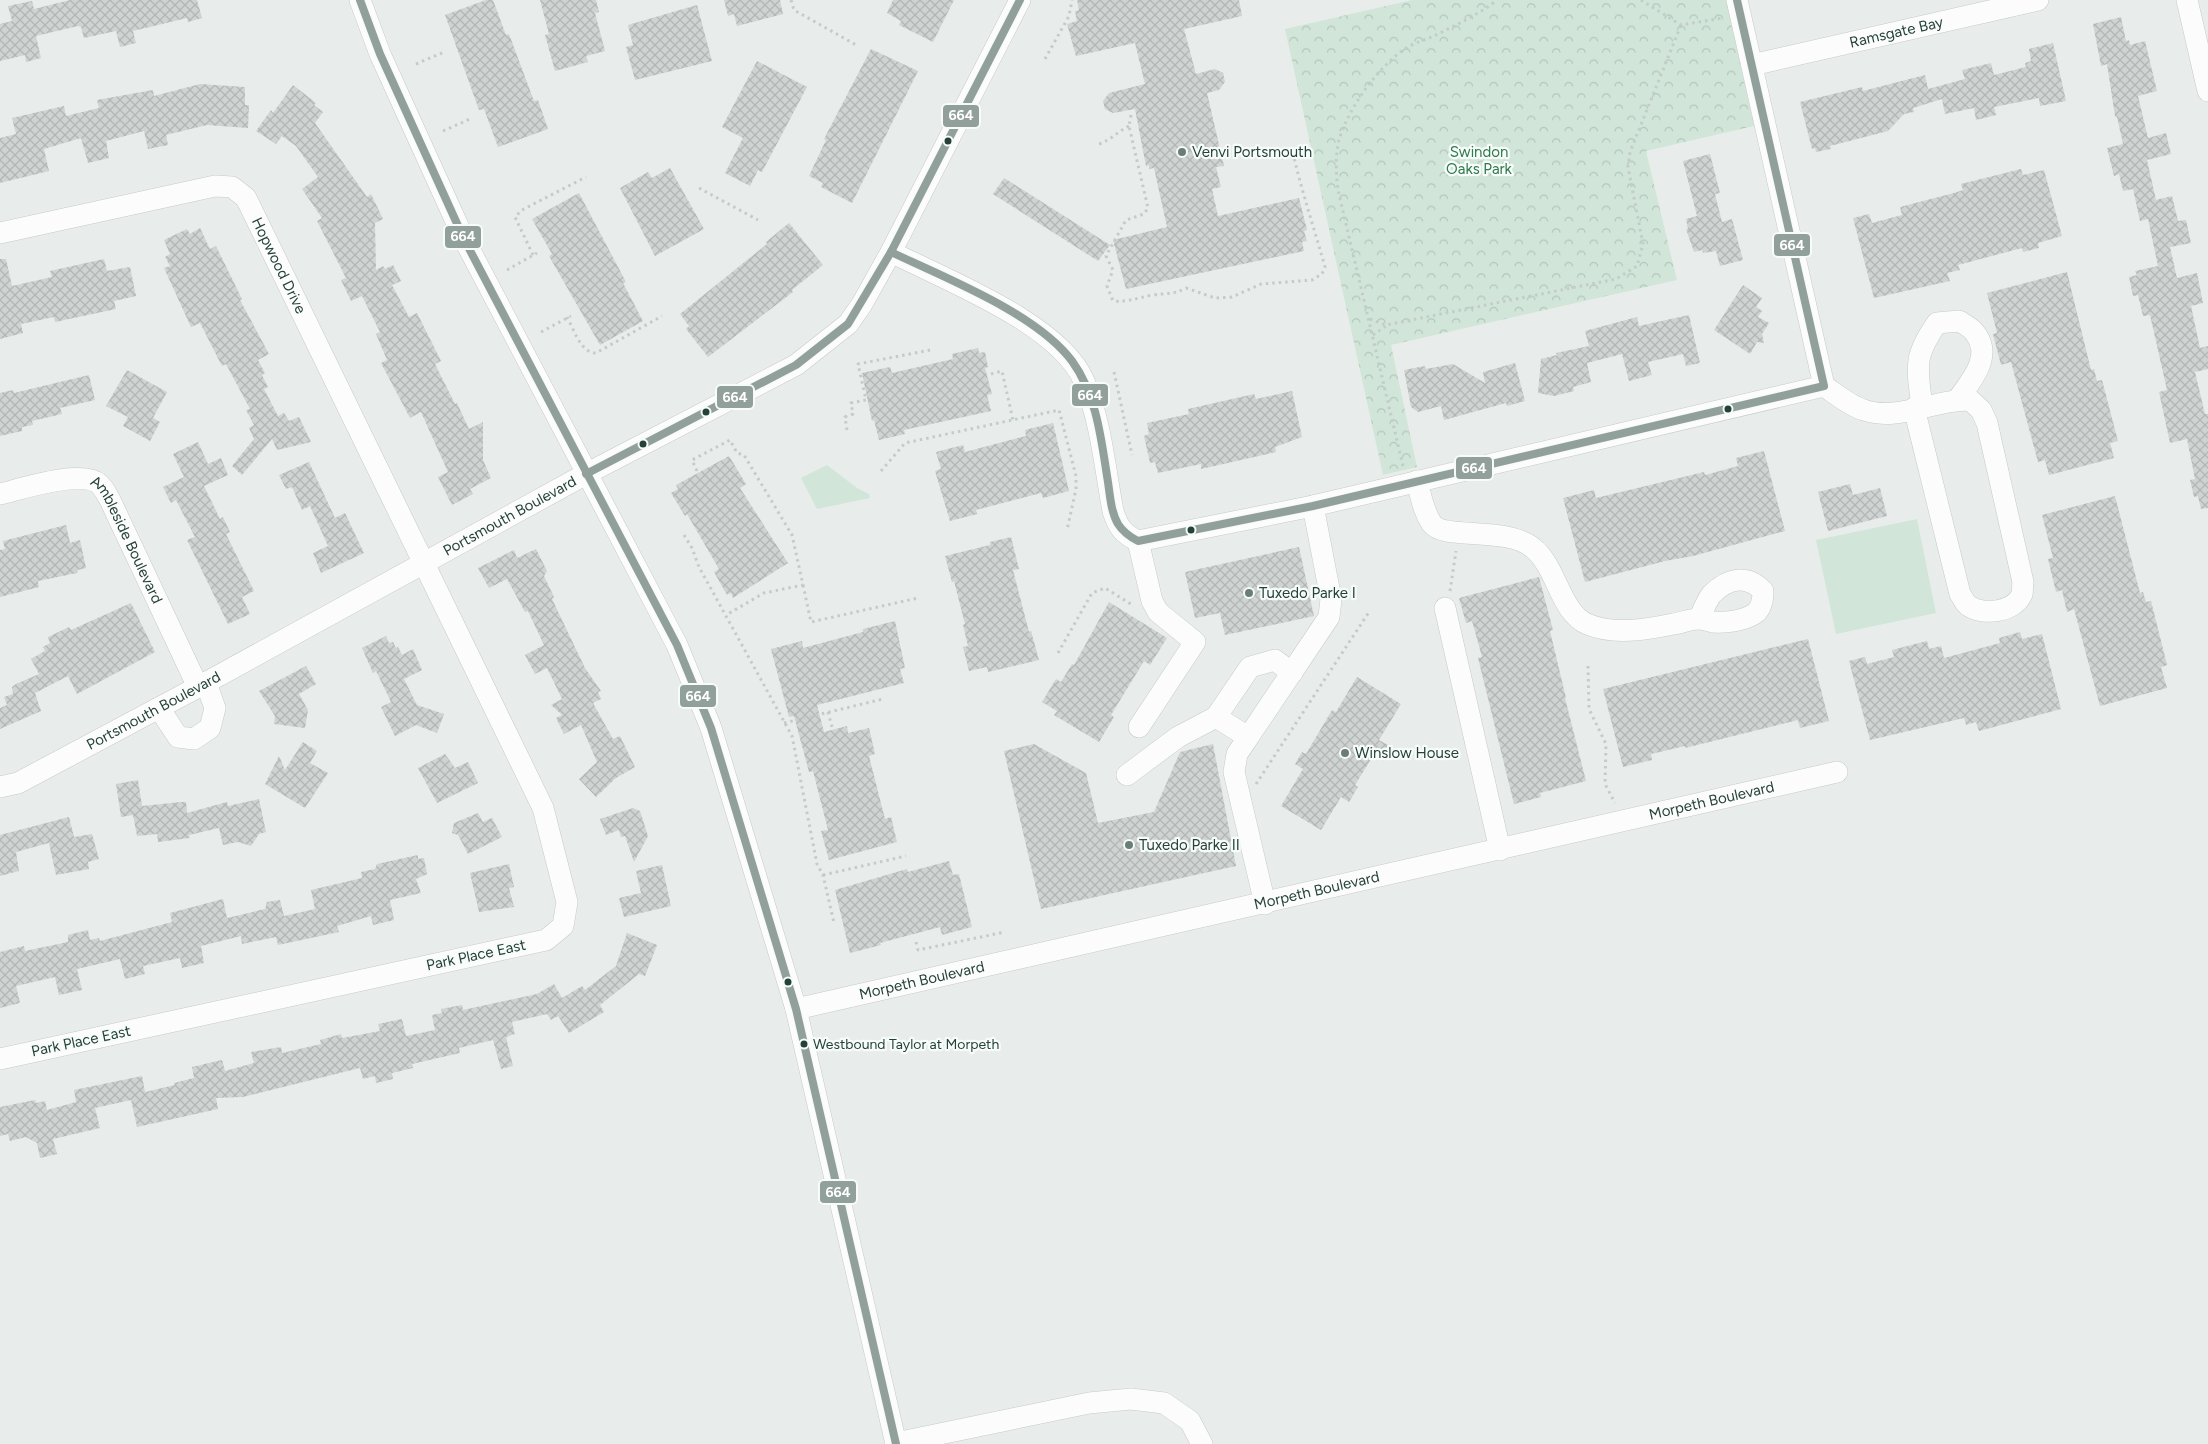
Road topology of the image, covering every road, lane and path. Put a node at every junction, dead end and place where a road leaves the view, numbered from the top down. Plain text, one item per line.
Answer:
1 (360, 0) edge
2 (791, 0) edge
3 (1020, 0) edge
4 (1072, 0) edge
5 (1497, 0) edge
6 (1641, 0) edge
7 (2038, 0) edge
8 (2187, 0) edge
9 (1739, 7) edge
10 (1681, 25) junction
11 (858, 46) dead end
12 (444, 52) dead end
13 (1046, 59) dead end
14 (416, 64) dead end
15 (1752, 65) junction
16 (2208, 91) edge
17 (1131, 115) dead end
18 (470, 119) dead end
19 (1129, 126) junction
20 (443, 131) dead end
21 (1099, 144) dead end
22 (1292, 149) dead end
23 (1293, 155) junction
24 (1281, 158) dead end
25 (586, 177) dead end
26 (699, 188) dead end
27 (758, 220) dead end
28 (0, 234) edge
29 (891, 252) junction
30 (507, 270) dead end
31 (662, 316) dead end
32 (1369, 319) junction
33 (1386, 325) junction
34 (541, 332) dead end
35 (1373, 335) junction
36 (930, 350) dead end
37 (1114, 372) dead end
38 (991, 374) dead end
39 (1824, 386) junction
40 (1958, 399) junction
41 (1918, 407) junction
42 (1013, 420) junction
43 (847, 430) dead end
44 (1132, 455) dead end
45 (697, 471) dead end
46 (881, 471) dead end
47 (586, 474) junction
48 (1412, 482) junction
49 (0, 494) edge
50 (1312, 506) junction
51 (1067, 530) dead end
52 (1459, 533) junction
53 (684, 536) dead end
54 (1138, 541) junction
55 (424, 562) junction
56 (803, 585) junction
57 (918, 598) dead end
58 (1152, 601) junction
59 (1446, 608) joint
60 (1369, 612) dead end
61 (726, 616) junction
62 (1699, 619) dead end
63 (1058, 653) dead end
64 (1588, 666) dead end
65 (1292, 673) junction
66 (202, 685) junction
67 (883, 699) dead end
68 (159, 708) junction
69 (828, 712) junction
70 (1216, 717) junction
71 (784, 723) junction
72 (832, 727) dead end
73 (1140, 727) dead end
74 (1248, 737) junction
75 (1837, 772) dead end
76 (1127, 775) dead end
77 (1256, 784) dead end
78 (0, 787) edge
79 (1625, 821) junction
80 (1500, 850) junction
81 (906, 856) dead end
82 (823, 875) junction
83 (1265, 904) junction
84 (834, 923) dead end
85 (1005, 932) dead end
86 (916, 942) dead end
87 (796, 1010) junction
88 (0, 1059) edge
89 (896, 1443) edge
90 (1202, 1444) edge

1 - 47 street
2 - 11 path
3 - 29 street, Portsmouth Boulevard
4 - 13 path
5 - 32 path
6 - 10 path
7 - 15 street, Ramsgate Bay
8 - 16 street
9 - 10 path
9 - 15 street
10 - 33 path
12 - 14 path
15 - 39 street
17 - 19 path
18 - 20 path
19 - 21 path
19 - 23 path
22 - 23 path
23 - 24 path
25 - 30 path
26 - 27 path
28 - 55 street, Hopwood Drive
29 - 47 street, Portsmouth Boulevard
29 - 54 street
31 - 34 path
32 - 33 path
32 - 35 path
33 - 35 path
35 - 48 path
36 - 43 path
37 - 44 path
38 - 42 path
39 - 41 street
39 - 48 street
40 - 41 street
40 - 41 street
40 - 41 street
42 - 46 path
42 - 51 path
45 - 56 path
47 - 55 street, Portsmouth Boulevard
47 - 87 street
48 - 50 street
48 - 52 street
49 - 66 street, Ambleside Boulevard
50 - 54 street
50 - 65 street
52 - 59 path
52 - 62 street
53 - 61 path
54 - 58 street
55 - 66 street, Portsmouth Boulevard
55 - 88 street, Park Place East
56 - 57 path
56 - 61 path
58 - 63 path
58 - 73 street
59 - 80 street
60 - 77 path
61 - 71 path
64 - 79 path
65 - 70 street
65 - 74 street
66 - 68 street, Portsmouth Boulevard
66 - 68 street
67 - 69 path
68 - 78 street, Portsmouth Boulevard
69 - 71 path
69 - 72 path
70 - 74 street
70 - 76 street
71 - 82 path
74 - 83 street
75 - 79 street, Morpeth Boulevard
79 - 80 street, Morpeth Boulevard
80 - 83 street, Morpeth Boulevard
81 - 82 path
82 - 84 path
83 - 87 street, Morpeth Boulevard
85 - 86 path
87 - 89 street
89 - 90 street

